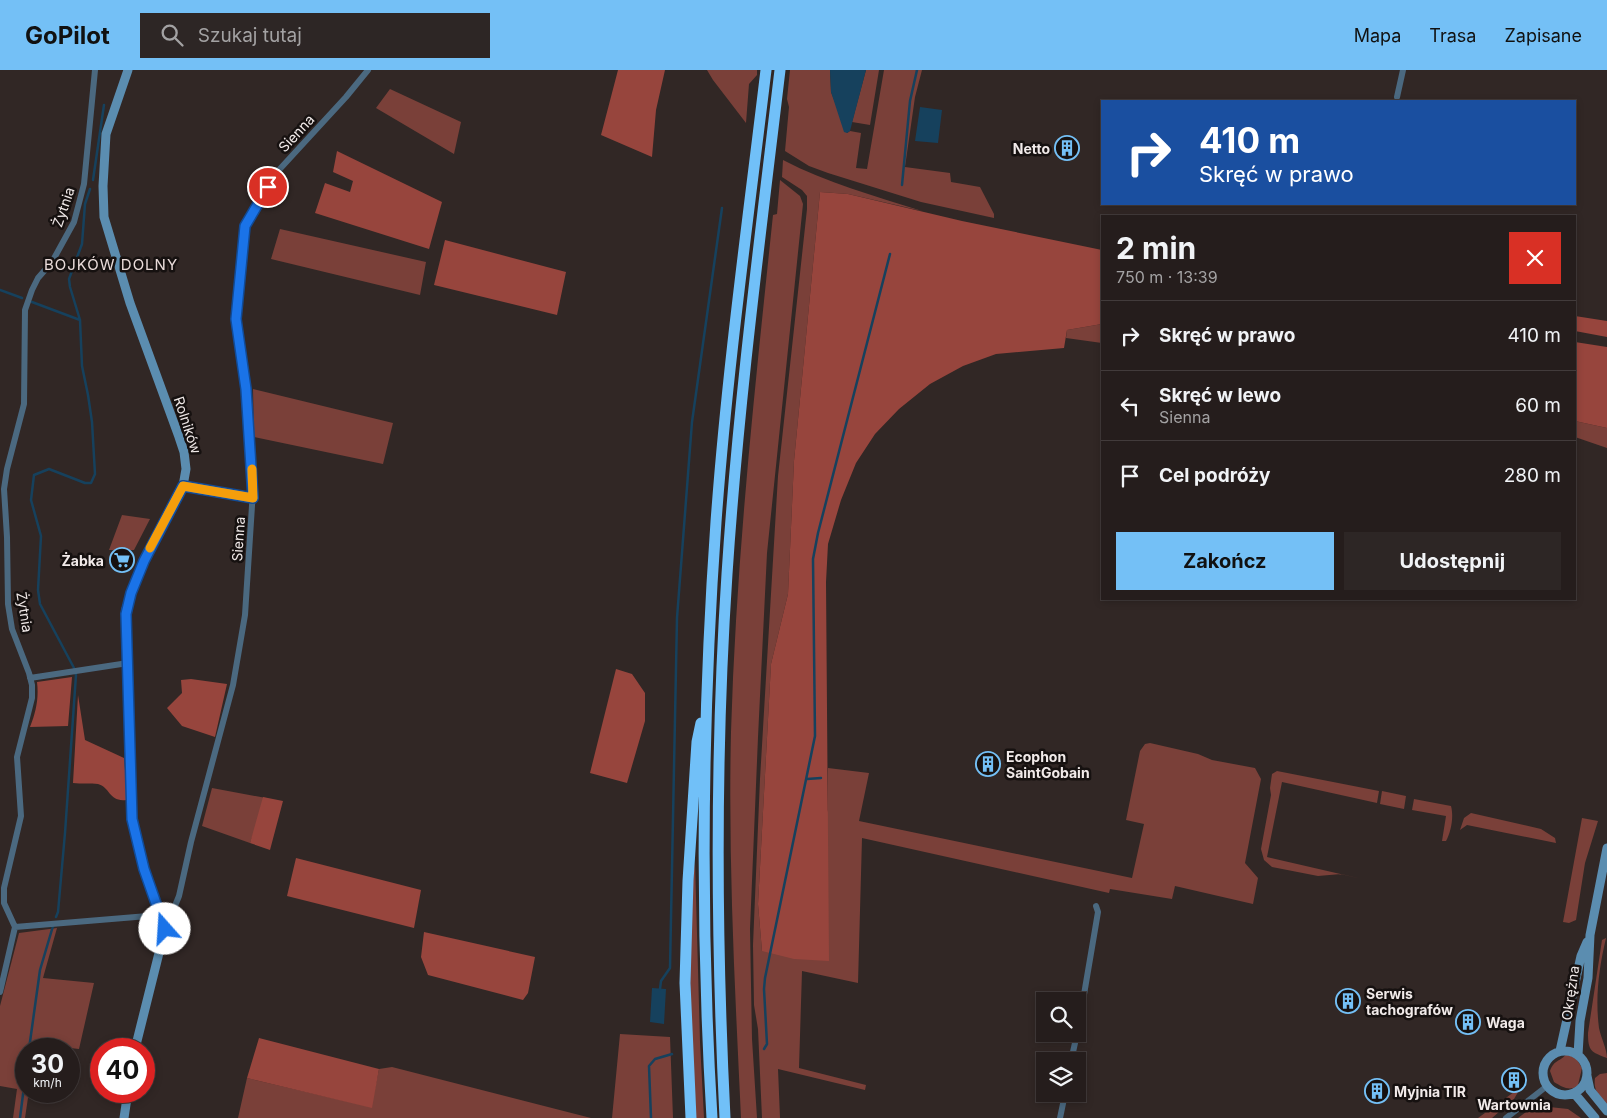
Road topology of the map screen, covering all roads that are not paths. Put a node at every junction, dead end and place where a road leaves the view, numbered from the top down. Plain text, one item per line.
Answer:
1 (95, 70) edge
2 (128, 70) edge
3 (368, 70) edge
4 (780, 70) edge
5 (1403, 70) edge
6 (765, 75) edge
7 (1397, 97) dead end
8 (183, 486) junction
9 (253, 498) junction
10 (128, 663) junction
11 (30, 678) junction
12 (707, 694) junction
13 (1607, 848) edge
14 (1096, 906) dead end
15 (162, 919) junction
16 (15, 927) junction
17 (1590, 935) junction
18 (0, 992) edge
19 (1084, 992) edge
20 (137, 1038) edge
21 (1560, 1051) junction
22 (1578, 1055) junction
23 (1587, 1076) junction
24 (1547, 1086) junction
25 (1574, 1093) junction
26 (1063, 1102) edge
27 (126, 1103) edge
28 (1607, 1111) edge
29 (124, 1118) edge
30 (691, 1118) edge
31 (712, 1118) edge
32 (726, 1118) edge
33 (1060, 1118) edge
34 (1506, 1118) edge
35 (1595, 1118) edge

1 - 11 street, Żytnia
2 - 8 street, Rolników
3 - 9 street, Sienna
4 - 32 highway
5 - 7 street
6 - 12 highway
8 - 9 street
8 - 10 street, Rolników
9 - 15 street, Sienna
10 - 11 street
10 - 15 street, Rolników
11 - 16 street, Żytnia
12 - 30 highway
12 - 31 highway
13 - 17 street, Okrężna
14 - 19 street
15 - 16 street
15 - 20 street, Rolników
16 - 18 street
17 - 21 street, Okrężna
17 - 22 street, Okrężna
21 - 22 street
21 - 24 street
22 - 23 street
23 - 25 street
23 - 28 street
24 - 25 street
24 - 34 street
25 - 35 street
26 - 33 street
27 - 29 street

